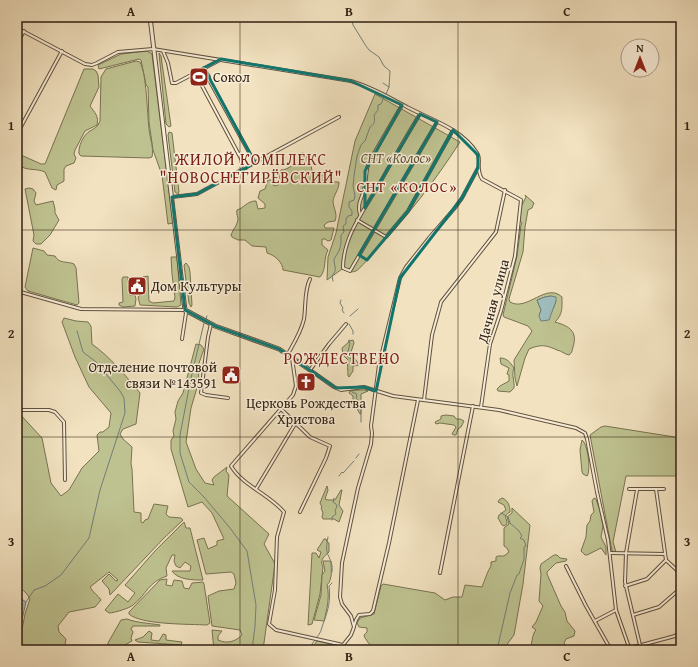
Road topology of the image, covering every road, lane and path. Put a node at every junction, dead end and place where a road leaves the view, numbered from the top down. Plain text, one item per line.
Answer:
1 (150, 17) edge
2 (17, 28) edge
3 (24, 31) junction
4 (17, 43) edge
5 (153, 49) junction
6 (163, 50) junction
7 (62, 51) junction
8 (221, 60) junction
9 (204, 68) junction
10 (194, 74) junction
11 (209, 78) junction
12 (200, 83) junction
13 (402, 105) junction
14 (420, 114) junction
15 (339, 117) dead end
16 (437, 122) junction
17 (453, 130) junction
18 (17, 134) edge
19 (255, 163) junction
20 (246, 168) junction
21 (478, 168) junction
22 (504, 190) junction
23 (172, 197) junction
24 (360, 214) junction
25 (357, 220) junction
26 (374, 229) junction
27 (310, 278) dead end
28 (17, 291) edge
29 (185, 310) junction
30 (211, 324) junction
31 (346, 324) dead end
32 (182, 339) dead end
33 (288, 354) junction
34 (292, 357) junction
35 (310, 370) junction
36 (376, 391) junction
37 (228, 398) dead end
38 (418, 400) junction
39 (424, 400) junction
40 (17, 406) edge
41 (473, 406) junction
42 (481, 407) junction
43 (281, 409) junction
44 (295, 424) junction
45 (65, 480) dead end
46 (629, 488) dead end
47 (256, 489) junction
48 (664, 489) dead end
49 (638, 490) junction
50 (656, 490) junction
51 (300, 512) dead end
52 (610, 553) junction
53 (626, 553) junction
54 (665, 554) junction
55 (666, 560) junction
56 (566, 566) dead end
57 (440, 573) dead end
58 (681, 574) edge
59 (625, 586) junction
60 (681, 588) edge
61 (616, 610) junction
62 (633, 615) junction
63 (595, 621) junction
64 (354, 627) junction
65 (681, 632) edge
66 (640, 644) junction
67 (630, 649) edge
68 (611, 650) edge

1 - 5 street
2 - 3 street
3 - 4 street
3 - 7 street
5 - 6 street
5 - 7 street
5 - 23 street
6 - 8 street
6 - 10 street
7 - 18 street
8 - 9 street
8 - 13 street
9 - 10 street
9 - 11 street
10 - 12 street
11 - 12 street
11 - 19 street
12 - 20 street
13 - 14 street
13 - 24 street
14 - 16 street
14 - 24 street
15 - 19 street
16 - 17 street
16 - 26 street
17 - 21 street
17 - 26 street
19 - 20 street
20 - 23 street
21 - 22 street
21 - 36 street
22 - 39 street
22 - 42 street, Дачная улица
23 - 29 street
24 - 25 street
25 - 26 street
25 - 26 street
27 - 33 street
28 - 29 street
29 - 30 street
29 - 32 street
30 - 33 street
30 - 37 street
31 - 35 street
33 - 34 street
34 - 35 street
34 - 43 street
35 - 36 street
36 - 38 street
36 - 64 street
38 - 39 street
38 - 64 street
39 - 41 street
40 - 45 street
41 - 42 street
41 - 57 street
42 - 52 street
43 - 44 street
43 - 47 street
44 - 47 street
44 - 51 street
46 - 49 street
47 - 64 street
48 - 50 street
49 - 50 street
49 - 53 street
50 - 54 street
52 - 53 street
52 - 61 street
53 - 54 street
53 - 59 street
54 - 55 street
55 - 58 street
55 - 59 street
56 - 63 street
59 - 62 street
60 - 62 street
61 - 63 street
61 - 67 street
62 - 66 street
63 - 68 street
65 - 66 street
66 - 67 street

